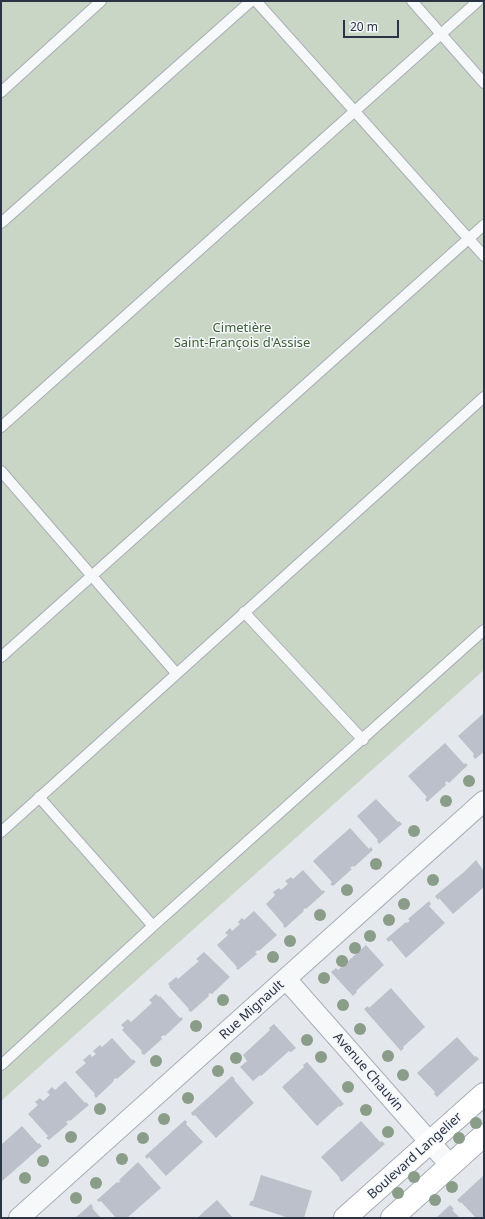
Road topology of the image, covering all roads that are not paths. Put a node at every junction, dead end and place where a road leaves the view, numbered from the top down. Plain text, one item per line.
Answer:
1 (102, 1) edge
2 (251, 1) edge
3 (256, 1) edge
4 (412, 1) edge
5 (478, 1) edge
6 (441, 34) junction
7 (484, 83) edge
8 (1, 92) edge
9 (355, 112) junction
10 (1, 223) edge
11 (484, 225) edge
12 (469, 239) junction
13 (484, 256) edge
14 (484, 397) edge
15 (1, 427) edge
16 (1, 471) edge
17 (91, 577) junction
18 (244, 612) junction
19 (484, 630) edge
20 (1, 657) edge
21 (176, 673) junction
22 (363, 740) junction
23 (39, 797) junction
24 (484, 801) edge
25 (1, 832) edge
26 (154, 926) junction
27 (286, 979) junction
28 (1, 1065) edge
29 (484, 1094) edge
30 (484, 1135) edge
31 (430, 1143) junction
32 (450, 1165) junction
33 (19, 1218) edge
34 (346, 1218) edge
35 (392, 1218) edge

1 - 8 lane
2 - 10 lane
3 - 9 lane
4 - 6 lane
5 - 6 lane
6 - 7 lane
6 - 9 lane
9 - 12 lane
9 - 15 lane
11 - 12 lane
12 - 13 lane
12 - 17 lane
14 - 18 lane
16 - 17 lane
17 - 20 lane
17 - 21 lane
18 - 21 lane
18 - 22 lane
19 - 22 lane
21 - 23 lane
22 - 26 lane
23 - 25 lane
23 - 26 lane
24 - 27 street, Rue Mignault
26 - 28 lane
27 - 31 street, Avenue Chauvin
27 - 33 street, Rue Mignault
29 - 31 main road, Boulevard Langelier
30 - 32 main road
31 - 32 street, Avenue Chauvin
31 - 34 main road, Boulevard Langelier
32 - 35 main road

